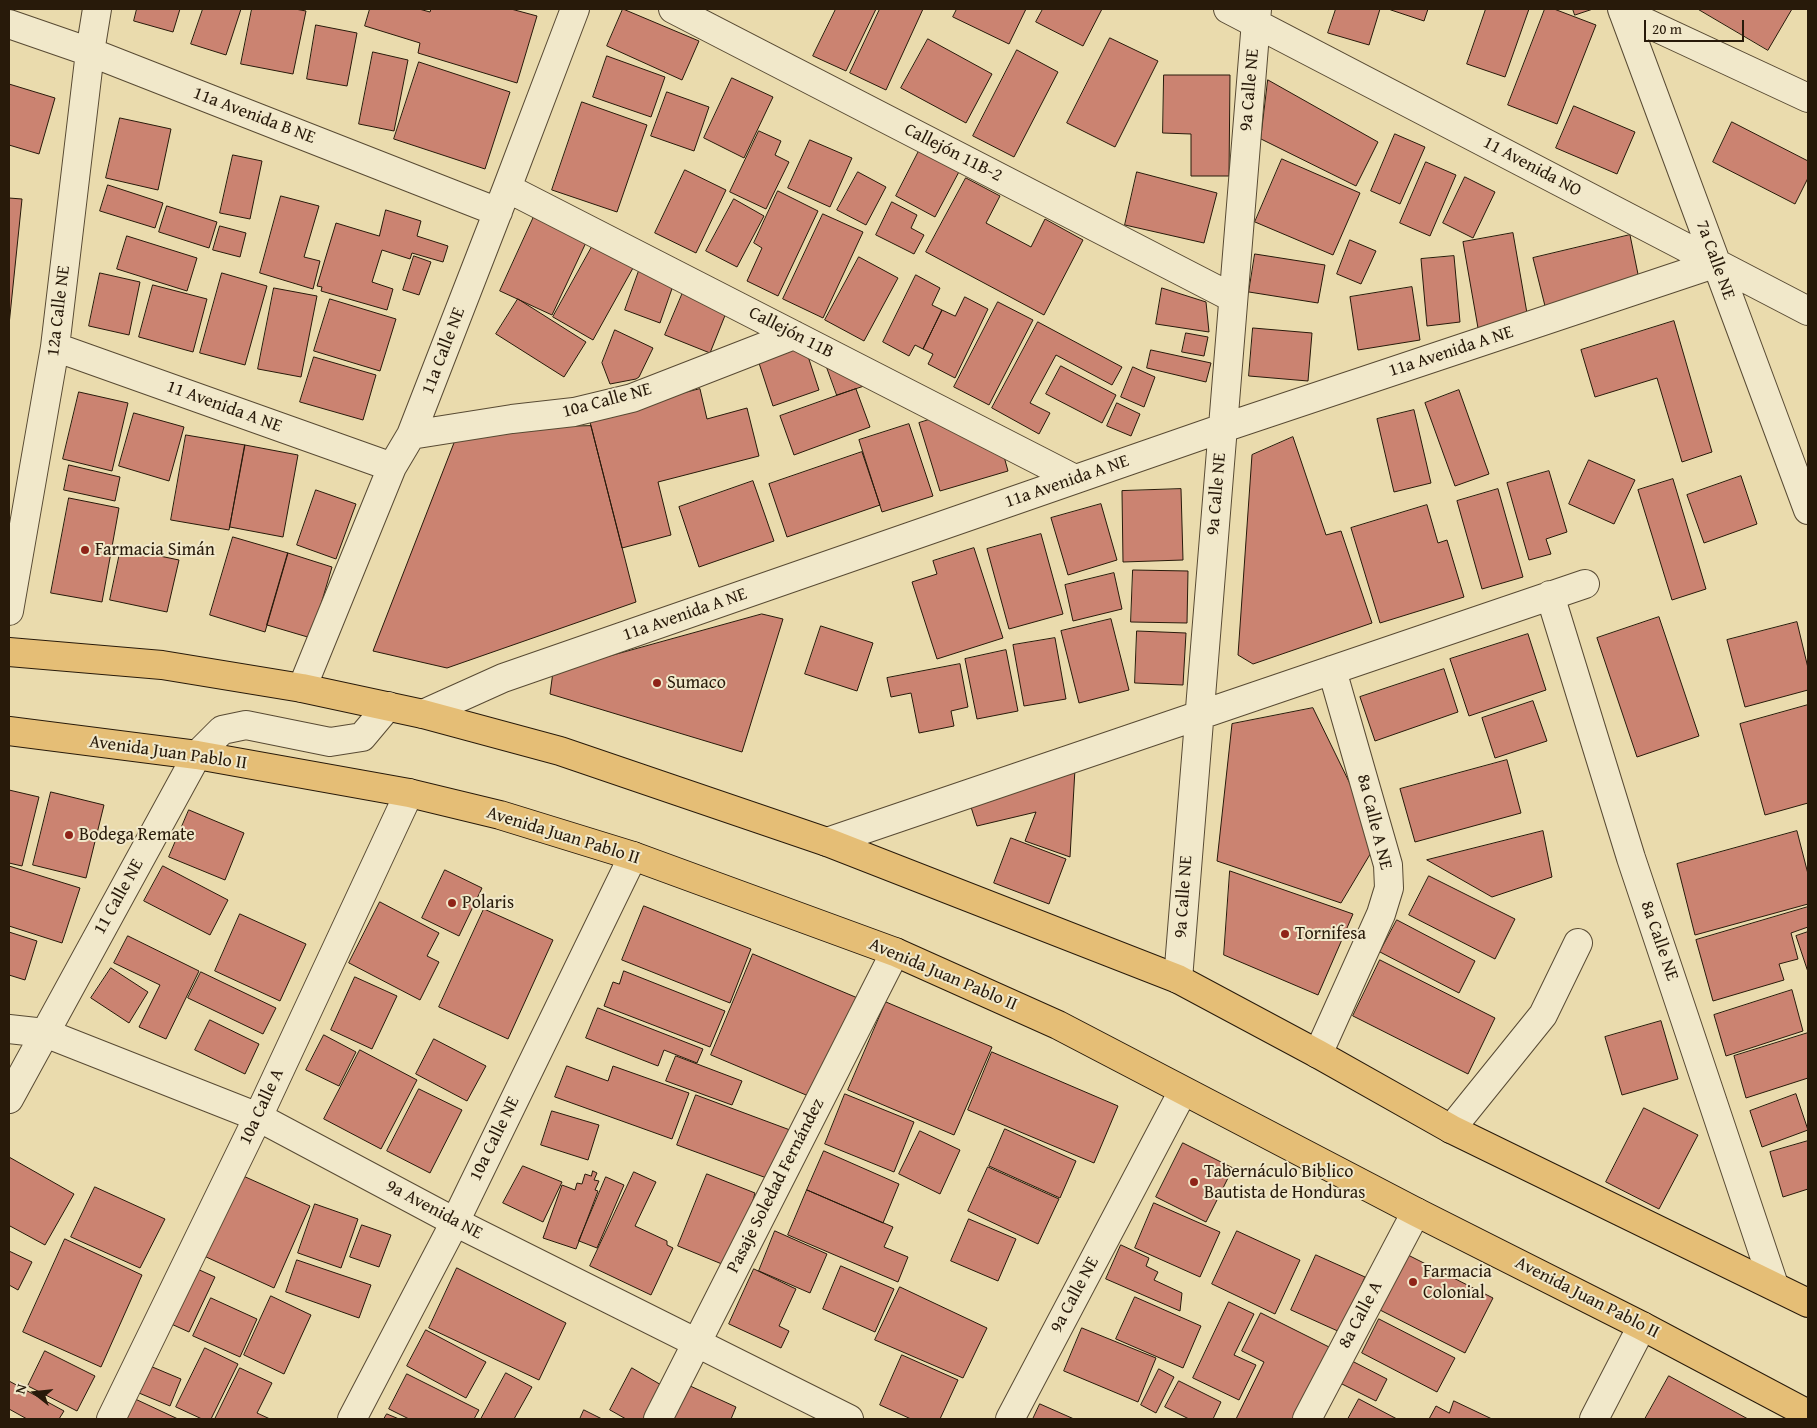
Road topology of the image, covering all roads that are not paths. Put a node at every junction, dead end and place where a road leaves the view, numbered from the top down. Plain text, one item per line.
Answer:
1 (97, 9) edge
2 (575, 9) edge
3 (673, 9) edge
4 (1228, 9) edge
5 (1623, 10) edge
6 (1256, 16) edge
7 (9, 24) edge
8 (90, 52) junction
9 (1808, 98) edge
10 (503, 200) junction
11 (1717, 263) junction
12 (1233, 298) junction
13 (1808, 310) edge
14 (794, 335) junction
15 (55, 347) junction
16 (1223, 428) junction
17 (411, 435) junction
18 (392, 467) junction
19 (1075, 479) junction
20 (1808, 510) edge
21 (1585, 584) dead end
22 (1550, 595) junction
23 (9, 611) edge
24 (9, 652) edge
25 (1332, 670) junction
26 (302, 688) junction
27 (388, 706) junction
28 (423, 714) junction
29 (1198, 716) junction
30 (9, 731) edge
31 (197, 755) junction
32 (409, 793) junction
33 (827, 842) junction
34 (633, 856) junction
35 (1578, 943) dead end
36 (894, 952) junction
37 (1178, 978) junction
38 (9, 1028) edge
39 (45, 1033) junction
40 (1318, 1054) junction
41 (1183, 1091) junction
42 (9, 1099) edge
43 (258, 1117) junction
44 (1451, 1129) junction
45 (1416, 1212) junction
46 (455, 1222) junction
47 (1774, 1285) junction
48 (1808, 1303) edge
49 (1642, 1326) junction
50 (696, 1344) junction
51 (1808, 1414) edge
52 (111, 1419) edge
53 (352, 1419) edge
54 (658, 1419) edge
55 (849, 1419) edge
56 (1010, 1419) edge
57 (1307, 1419) edge
58 (1594, 1419) edge

1 - 8 street, 12a Calle NE
2 - 10 street, 11a Calle NE
3 - 12 street, Callejón 11B-2
4 - 6 street, 11 Avenida NO
5 - 9 street
5 - 11 street, 7a Calle NE
6 - 11 street, 11 Avenida NO
6 - 12 street, 9a Calle NE
7 - 8 street, 11a Avenida B NE
8 - 10 street, 11a Avenida B NE
8 - 15 street, 12a Calle NE
10 - 14 street, Callejón 11B
10 - 17 street, 11a Calle NE
11 - 13 street, 11 Avenida NO
11 - 16 street, 11a Avenida A NE
11 - 20 street, 7a Calle NE
12 - 16 street, 9a Calle NE
14 - 17 street, 10a Calle NE
14 - 19 street, Callejón 11B
15 - 18 street, 11 Avenida A NE
15 - 23 street, 12a Calle NE
16 - 19 street, 11a Avenida A NE
16 - 29 street, 9a Calle NE
17 - 18 street, 11a Calle NE
18 - 26 street, 11a Calle NE
19 - 28 street, 11a Avenida A NE
21 - 22 street
22 - 25 street
22 - 47 street, 8a Calle NE
24 - 26 highway
25 - 29 street
25 - 40 street, 8a Calle A NE
26 - 27 highway
27 - 28 highway
27 - 31 street, 11 Calle NE
28 - 33 highway
29 - 33 street
29 - 37 street, 9a Calle NE
30 - 31 highway, Avenida Juan Pablo II
31 - 32 highway, Avenida Juan Pablo II
31 - 39 street, 11 Calle NE
32 - 34 highway, Avenida Juan Pablo II
32 - 43 street, 10a Calle A
33 - 37 highway
34 - 36 highway, Avenida Juan Pablo II
34 - 46 street, 10a Calle NE
35 - 44 street
36 - 41 highway, Avenida Juan Pablo II
36 - 50 street, Pasaje Soledad Fernández
37 - 40 highway
38 - 39 street, 9a Avenida NE
39 - 42 street, 11 Calle NE
39 - 43 street, 9a Avenida NE
40 - 44 highway
41 - 45 highway, Avenida Juan Pablo II
41 - 56 street, 9a Calle NE
43 - 46 street, 9a Avenida NE
43 - 52 street, 10a Calle A
44 - 47 highway
45 - 49 highway, Avenida Juan Pablo II
45 - 57 street, 8a Calle A
46 - 50 street, 9a Avenida NE
46 - 53 street, 10a Calle NE
47 - 48 highway
49 - 51 highway, Avenida Juan Pablo II
49 - 58 street
50 - 54 street, Pasaje Soledad Fernández
50 - 55 street, 9a Avenida NE

